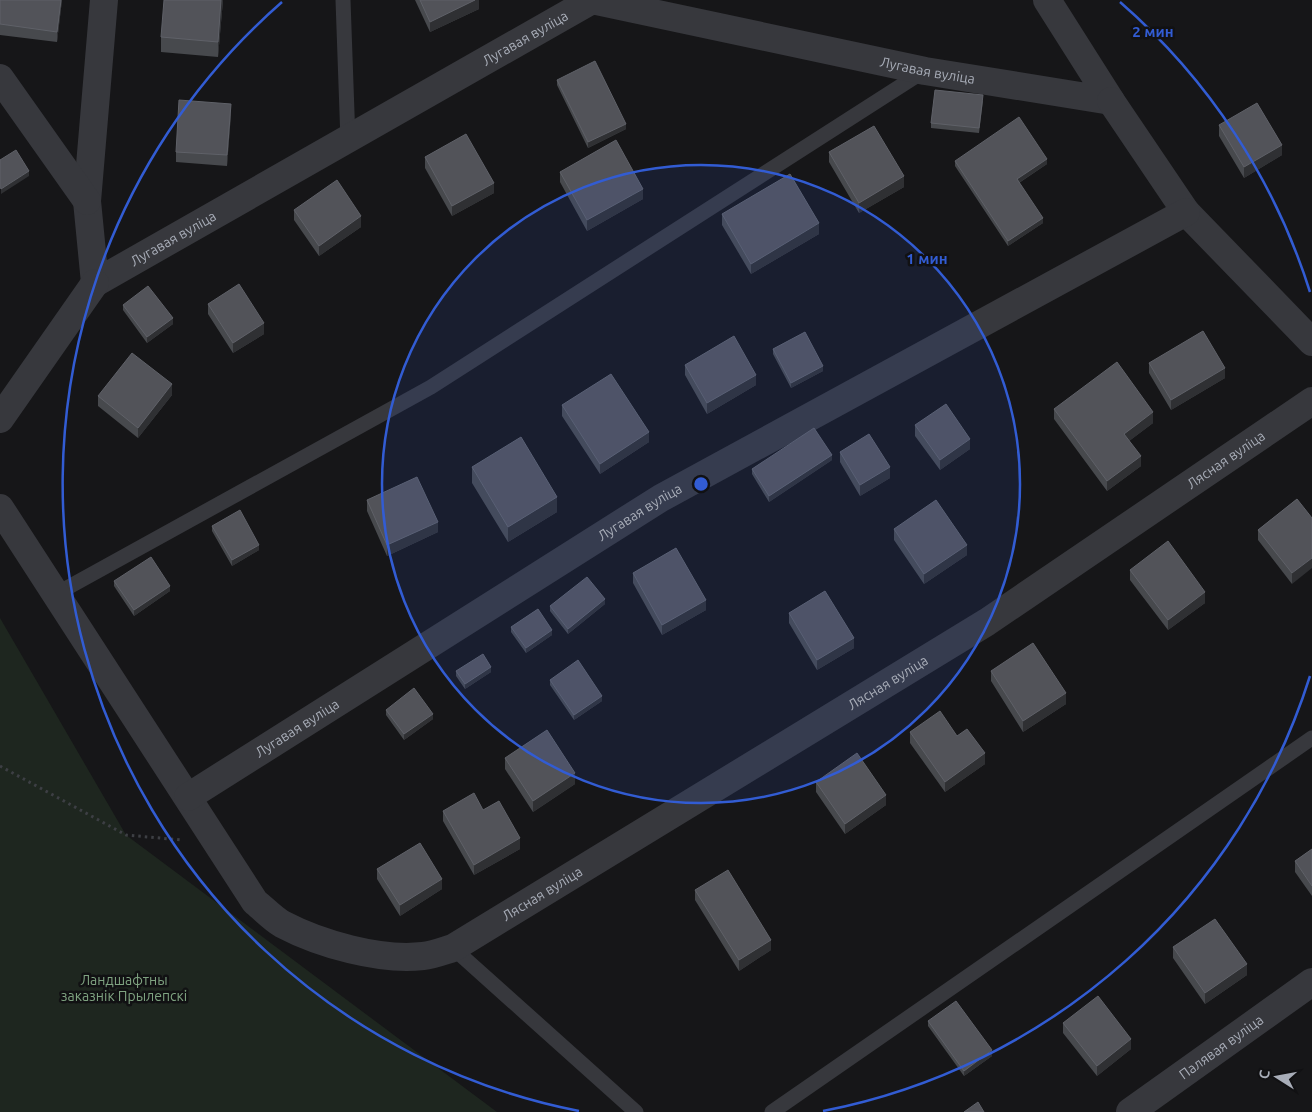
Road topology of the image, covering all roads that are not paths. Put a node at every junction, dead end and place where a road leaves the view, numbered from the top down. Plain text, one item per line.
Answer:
1 (104, 0) edge
2 (343, 0) edge
3 (1047, 0) edge
4 (925, 71) junction
5 (0, 78) edge
6 (1112, 101) junction
7 (348, 141) junction
8 (87, 201) junction
9 (1186, 212) junction
10 (94, 283) junction
11 (1312, 342) edge
12 (1312, 401) edge
13 (0, 419) edge
14 (0, 508) edge
15 (56, 594) junction
16 (1312, 738) edge
17 (188, 797) junction
18 (453, 948) junction
19 (1312, 982) edge
20 (636, 1112) edge
21 (772, 1112) edge
22 (1130, 1112) edge

1 - 8 street
2 - 7 lane
3 - 6 street
4 - 6 street, Лугавая вуліца
4 - 7 street, Лугавая вуліца
4 - 15 lane
5 - 8 street
6 - 9 street
7 - 10 street, Лугавая вуліца
8 - 10 street
9 - 11 street
9 - 17 street, Лугавая вуліца
10 - 13 street
12 - 18 street, Лясная вуліца
14 - 15 street, Лясная вуліца
15 - 17 street, Лясная вуліца
16 - 21 lane
17 - 18 street, Лясная вуліца
18 - 20 lane
19 - 22 street, Палявая вуліца

